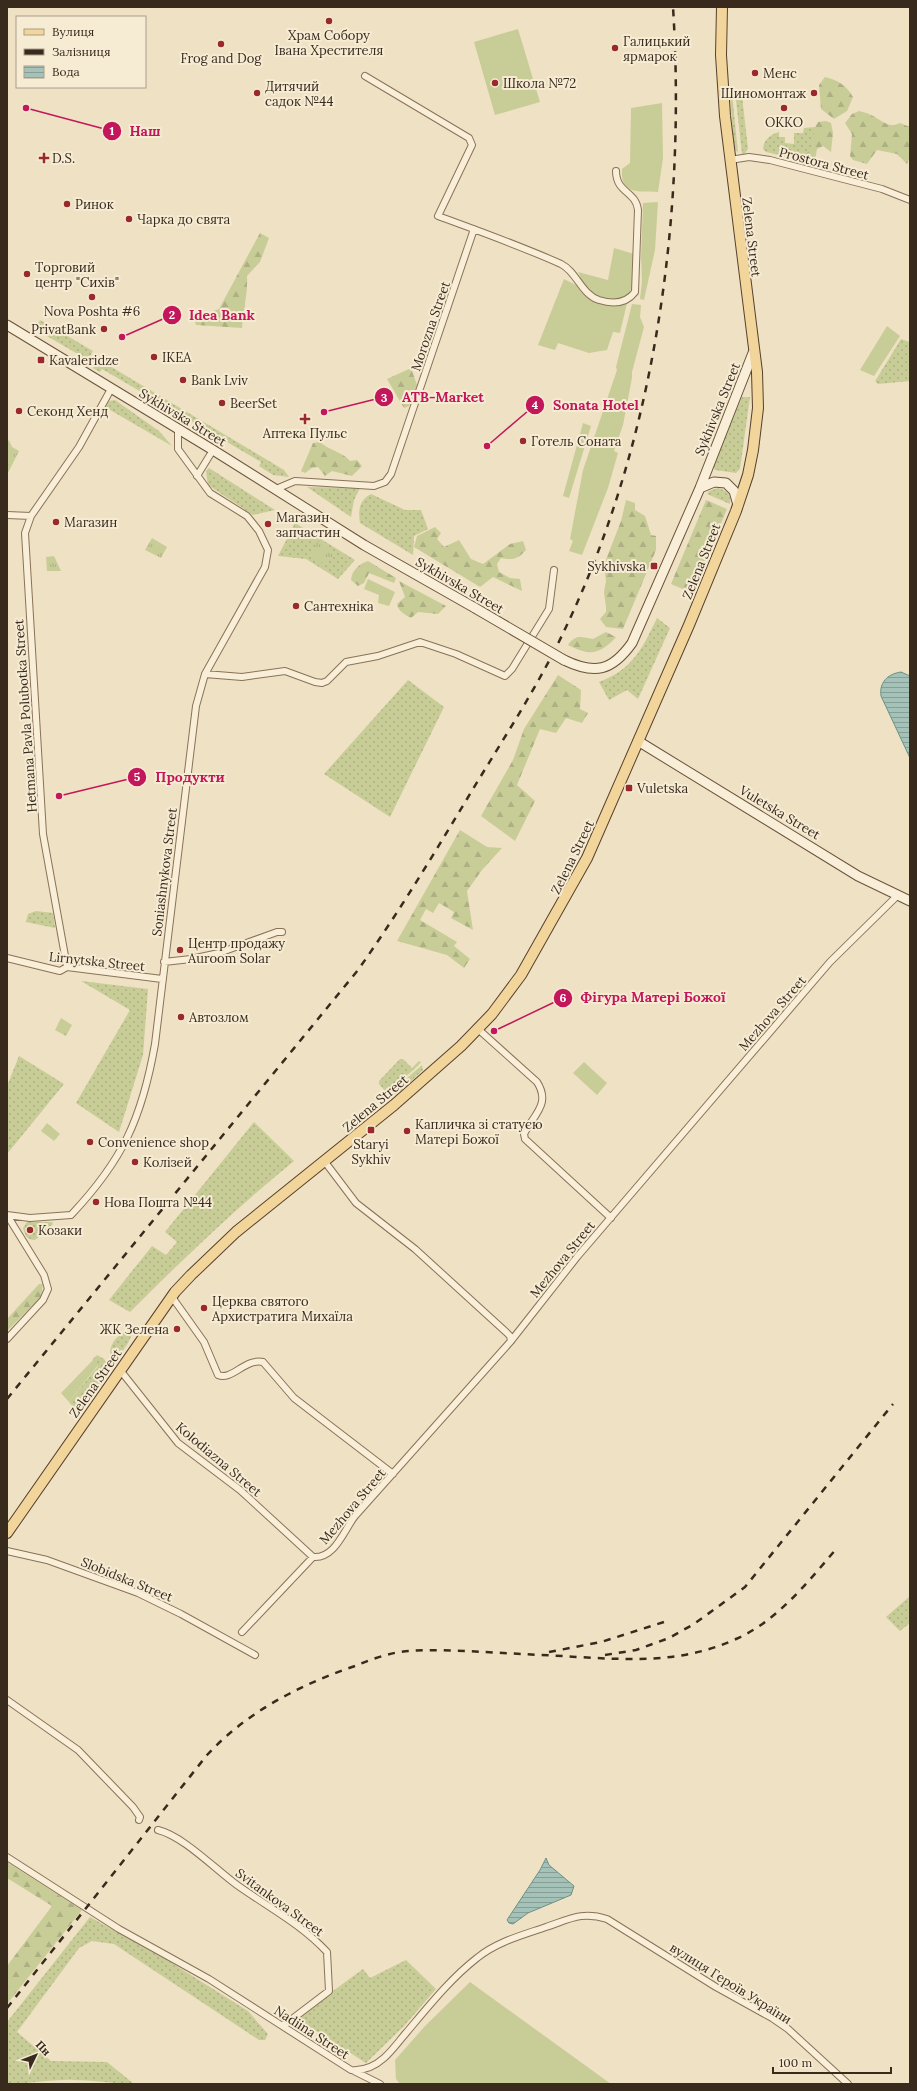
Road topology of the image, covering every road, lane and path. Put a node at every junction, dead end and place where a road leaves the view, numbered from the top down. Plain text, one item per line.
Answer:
1 (722, 7) edge
2 (365, 76) dead end
3 (730, 160) junction
4 (616, 171) dead end
5 (910, 200) edge
6 (474, 229) junction
7 (7, 326) edge
8 (753, 353) junction
9 (111, 389) junction
10 (178, 429) junction
11 (213, 450) junction
12 (197, 476) junction
13 (700, 488) junction
14 (276, 489) junction
15 (738, 505) junction
16 (7, 515) edge
17 (31, 516) junction
18 (554, 570) dead end
19 (205, 674) junction
20 (638, 741) junction
21 (898, 894) junction
22 (910, 901) edge
23 (282, 932) dead end
24 (7, 958) edge
25 (164, 962) junction
26 (67, 967) junction
27 (162, 979) junction
28 (478, 1029) junction
29 (325, 1162) junction
30 (7, 1215) edge
31 (611, 1218) junction
32 (172, 1297) junction
33 (7, 1339) edge
34 (511, 1341) junction
35 (120, 1370) junction
36 (393, 1474) junction
37 (7, 1533) edge
38 (7, 1551) edge
39 (313, 1557) junction
40 (242, 1632) dead end
41 (255, 1655) dead end
42 (7, 1700) edge
43 (139, 1820) dead end
44 (158, 1830) dead end
45 (7, 1857) edge
46 (593, 1914) joint
47 (283, 2026) junction
48 (351, 2070) junction
49 (380, 2084) edge
50 (848, 2084) edge

1 - 3 main road, Zelena Street
2 - 6 street
3 - 5 street, Prostora Street
3 - 8 main road, Zelena Street
4 - 6 street
6 - 14 street, Morozna Street
7 - 9 main road, Sykhivska Street
8 - 13 main road, Sykhivska Street
8 - 15 main road, Zelena Street
9 - 10 main road, Sykhivska Street
9 - 17 street, Hetmana Pavla Polubotka Street
10 - 11 main road, Sykhivska Street
10 - 12 street, Soniashnykova Street
11 - 12 street
11 - 14 main road, Sykhivska Street
12 - 19 street, Soniashnykova Street
13 - 14 main road, Sykhivska Street, bridge
13 - 15 main road
15 - 20 main road, Zelena Street
16 - 17 street
17 - 26 street, Hetmana Pavla Polubotka Street
18 - 19 street
19 - 25 street, Soniashnykova Street
20 - 21 main road, Vuletska Street
20 - 28 main road, Zelena Street
21 - 22 main road, Vuletska Street
21 - 31 street, Mezhova Street
23 - 25 street, Lirnytska Street
24 - 26 street, Lirnytska Street
25 - 27 street, Soniashnykova Street
26 - 27 street, Lirnytska Street
27 - 30 street
28 - 29 main road, Zelena Street
28 - 31 street
29 - 32 main road, Zelena Street
29 - 34 street
30 - 33 street
31 - 34 street, Mezhova Street
32 - 35 main road, Zelena Street
32 - 36 street
34 - 36 street, Mezhova Street
35 - 37 main road, Zelena Street
35 - 39 street, Kolodiazna Street
36 - 39 street, Mezhova Street
38 - 41 street, Slobidska Street
39 - 40 street, Mezhova Street
42 - 43 street
44 - 47 street, Svitankova Street
45 - 47 street, Nadiina Street
46 - 48 street, Nadiina Street
46 - 50 street, вулиця Героїв України
47 - 48 street, Nadiina Street
48 - 49 street

